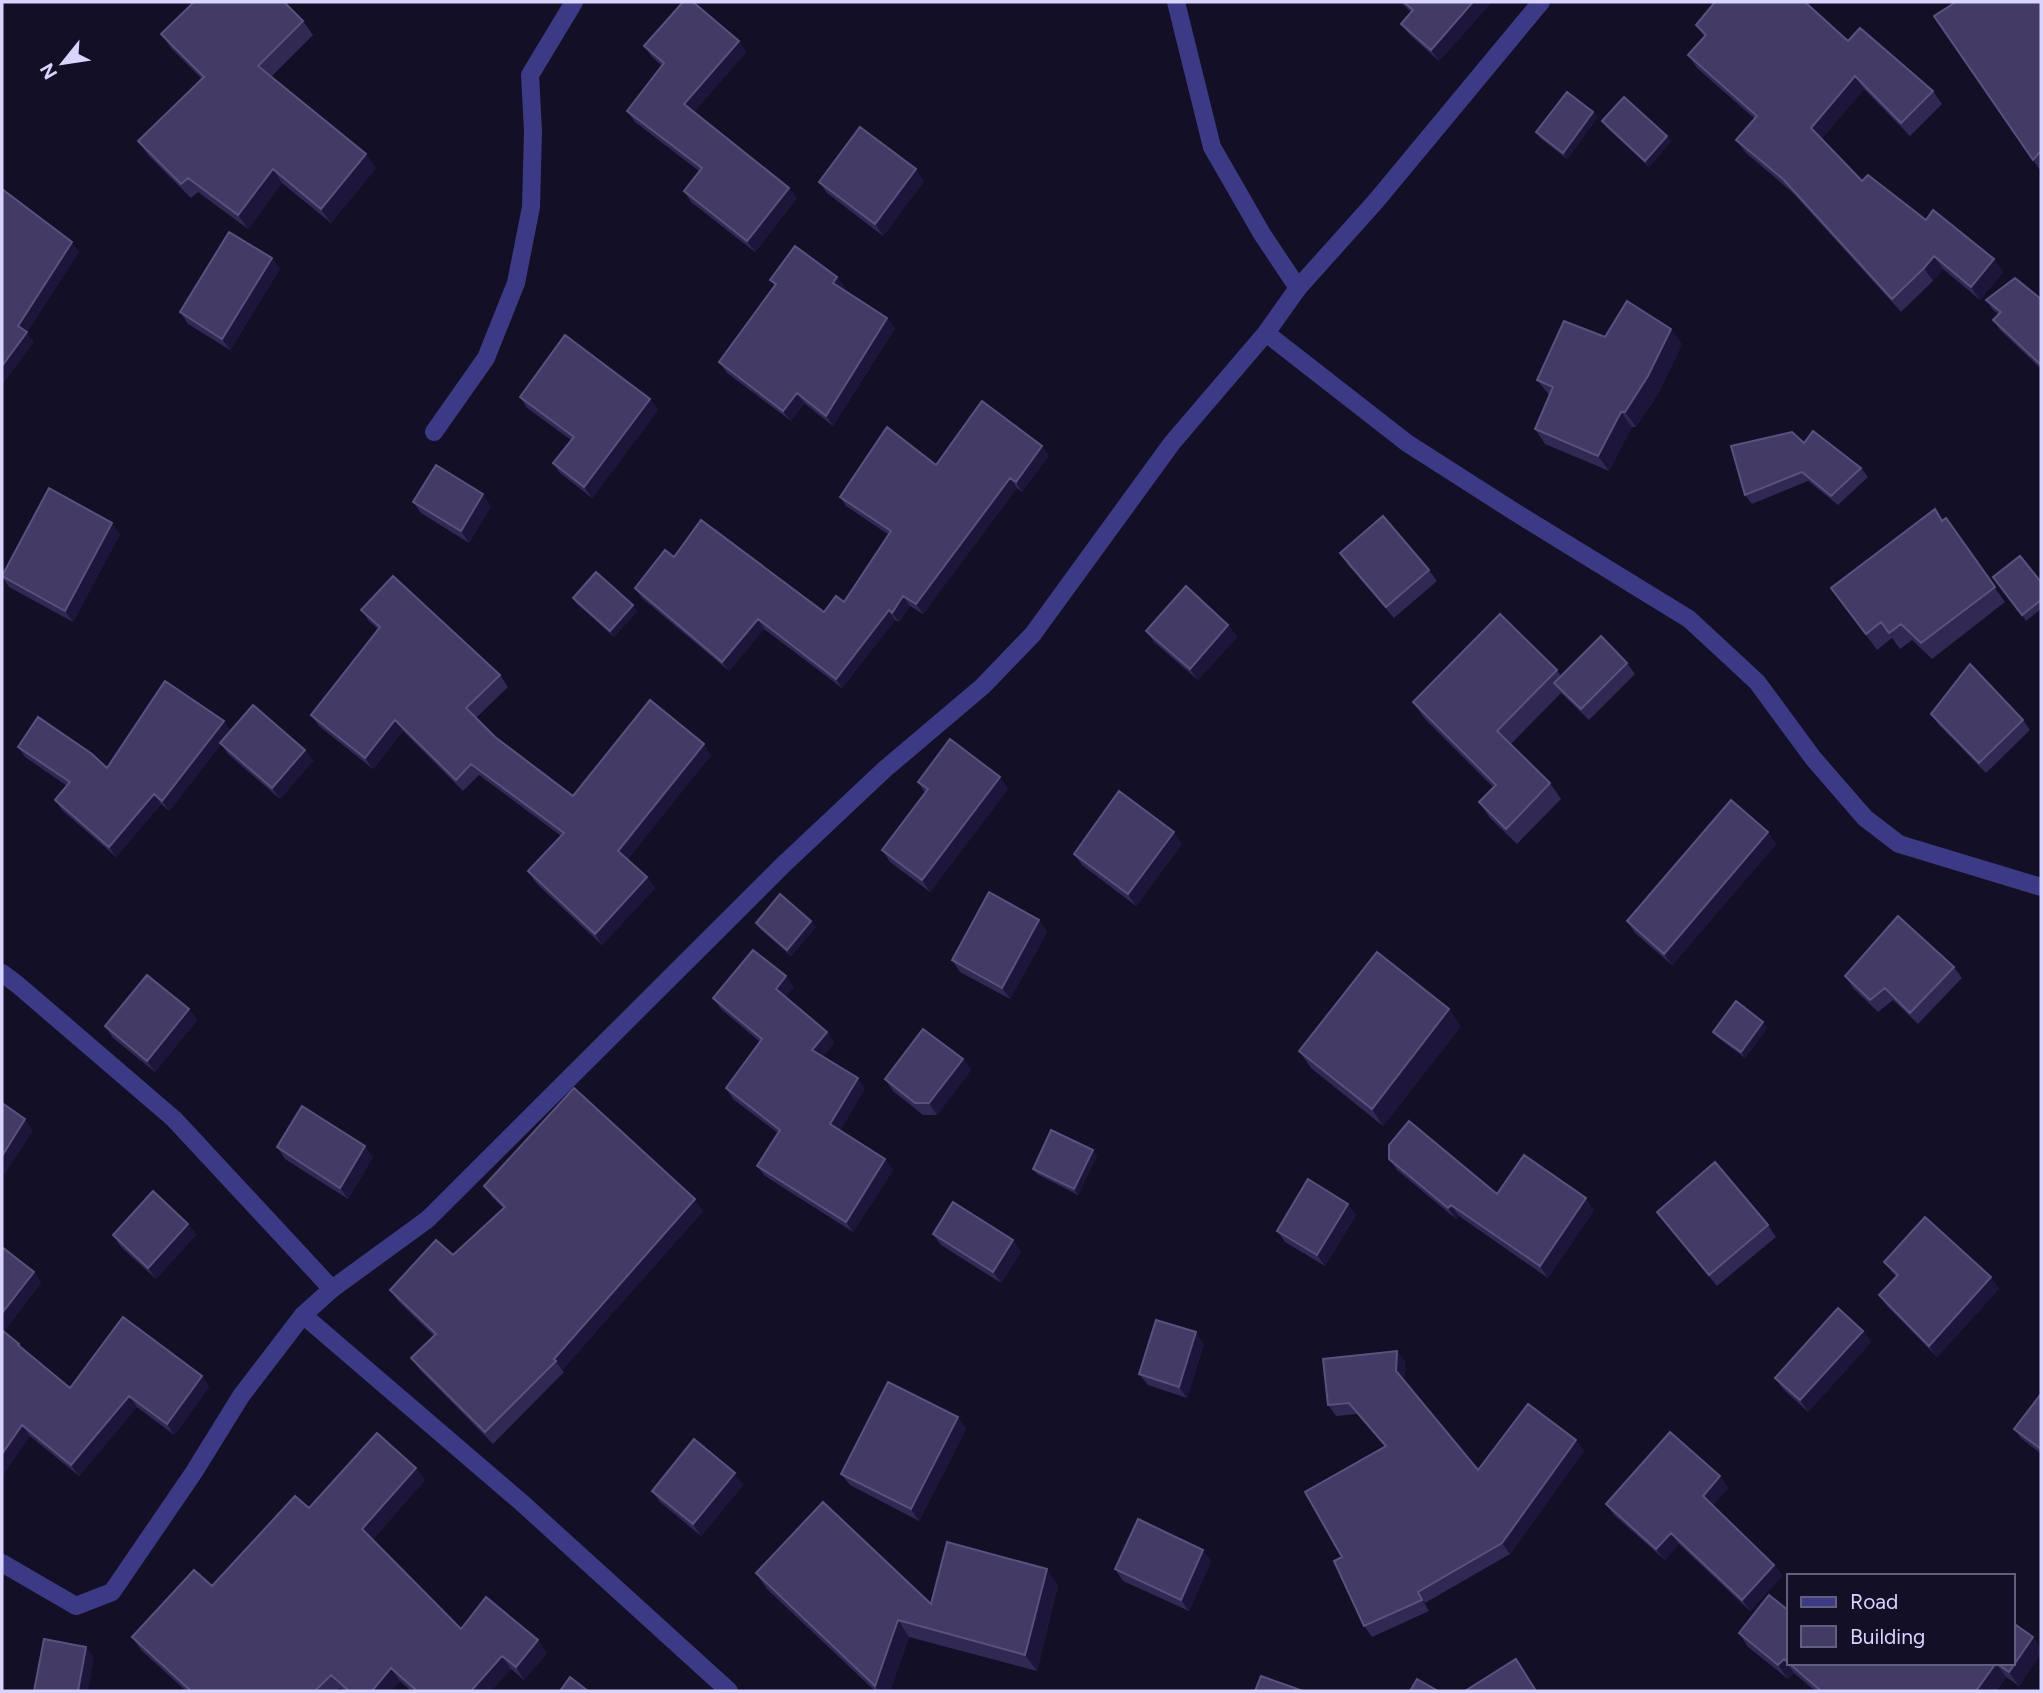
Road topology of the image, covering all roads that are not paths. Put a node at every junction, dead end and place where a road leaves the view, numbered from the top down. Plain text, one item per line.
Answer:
1 (574, 2) edge
2 (1176, 2) edge
3 (1541, 2) edge
4 (1298, 288) junction
5 (1266, 333) junction
6 (434, 432) dead end
7 (2041, 887) edge
8 (2, 973) edge
9 (332, 1289) junction
10 (303, 1315) junction
11 (2, 1563) edge
12 (729, 1691) edge

1 - 6 street
2 - 4 street
3 - 4 street
4 - 5 street
5 - 7 street
5 - 9 street
8 - 9 street
9 - 10 street
10 - 11 street
10 - 12 street

